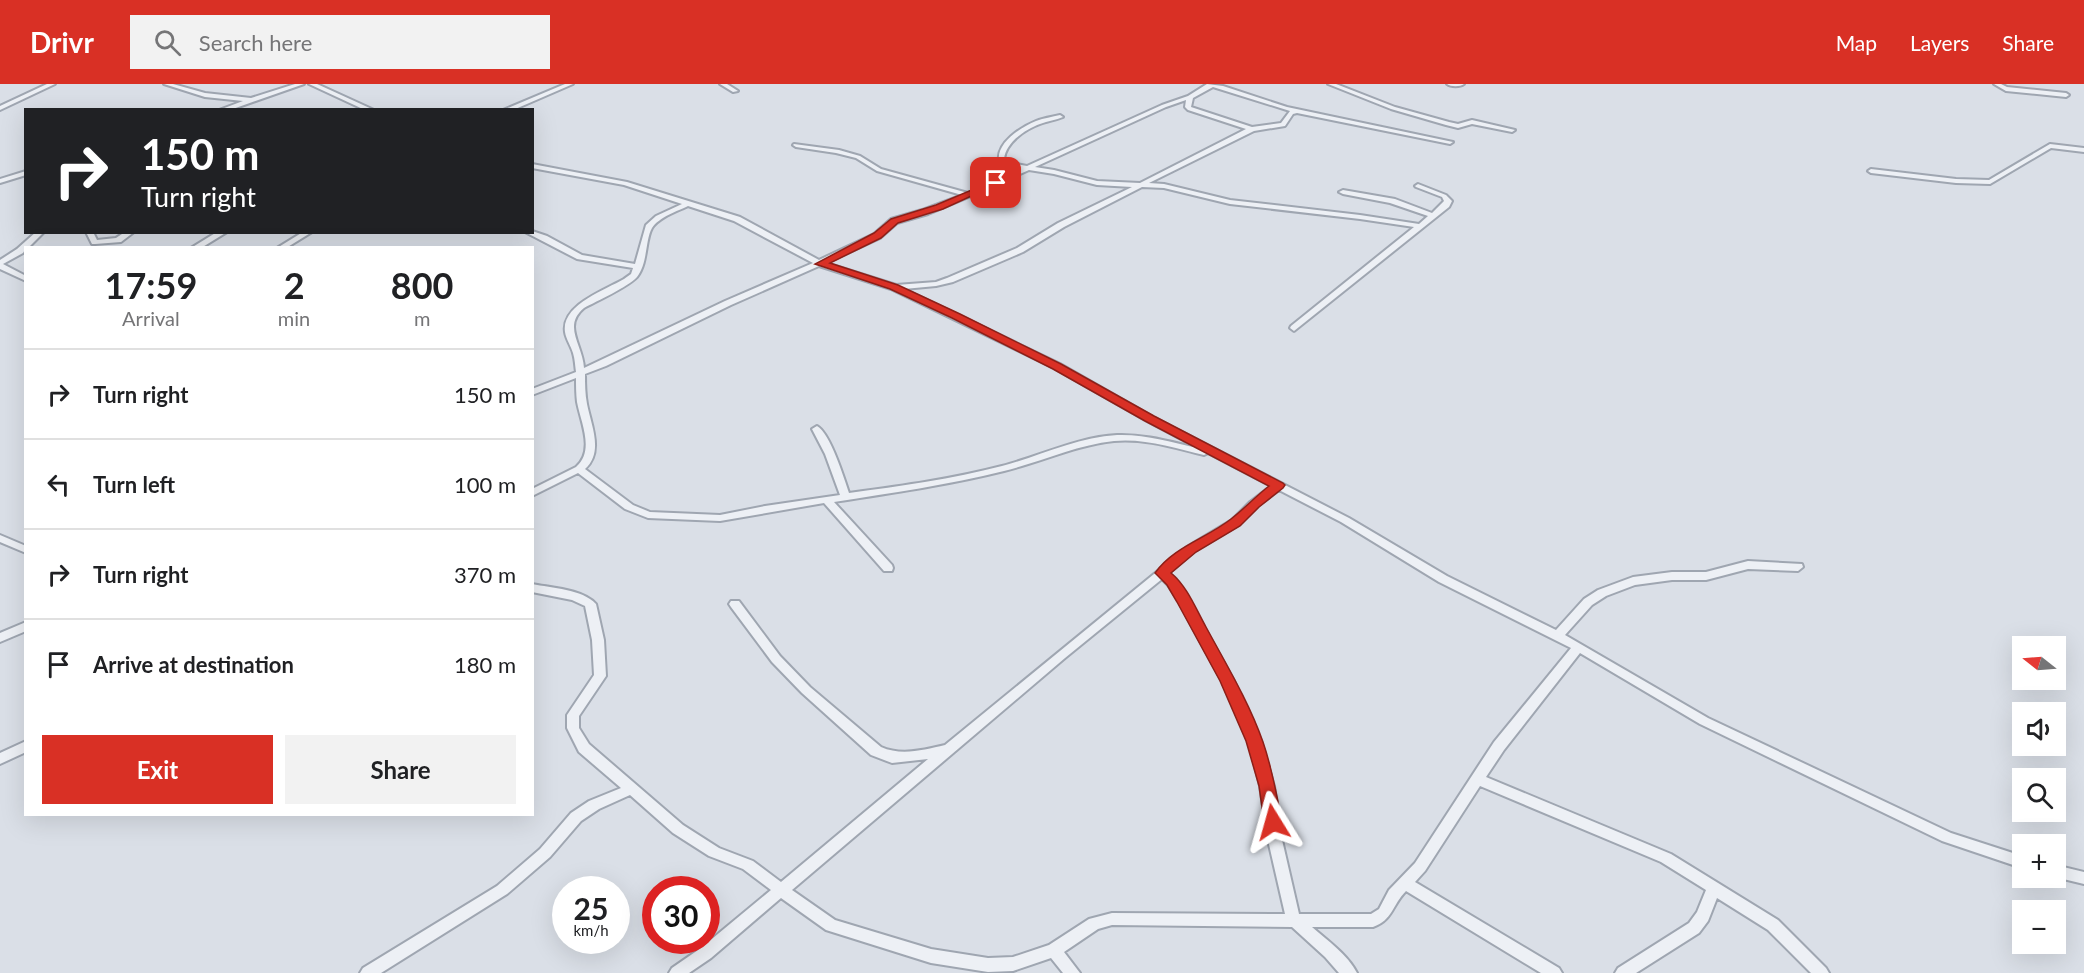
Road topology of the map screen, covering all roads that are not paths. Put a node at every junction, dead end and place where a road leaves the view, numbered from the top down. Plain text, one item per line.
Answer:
1 (52, 84) edge
2 (167, 84) edge
3 (301, 84) edge
4 (312, 84) edge
5 (570, 84) edge
6 (723, 84) edge
7 (1212, 84) edge
8 (1335, 84) edge
9 (1450, 84) edge
10 (1461, 84) edge
11 (1997, 84) edge
12 (735, 91) dead end
13 (2066, 95) dead end
14 (1191, 97) junction
15 (250, 100) junction
16 (0, 108) edge
17 (228, 108) edge
18 (366, 108) edge
19 (511, 108) edge
20 (1297, 111) junction
21 (1402, 111) junction
22 (1060, 117) dead end
23 (1395, 118) dead end
24 (1252, 129) junction
25 (1512, 130) dead end
26 (1450, 142) dead end
27 (796, 145) dead end
28 (2084, 150) edge
29 (534, 166) edge
30 (1028, 169) junction
31 (1871, 171) dead end
32 (24, 174) edge
33 (1, 180) edge
34 (1143, 185) junction
35 (1418, 186) dead end
36 (1343, 192) dead end
37 (969, 195) junction
38 (688, 203) junction
39 (1432, 215) junction
40 (1420, 226) junction
41 (40, 234) edge
42 (90, 234) edge
43 (128, 234) edge
44 (220, 234) edge
45 (305, 234) edge
46 (533, 234) edge
47 (26, 246) edge
48 (198, 246) edge
49 (284, 246) edge
50 (24, 248) edge
51 (820, 264) junction
52 (0, 265) edge
53 (638, 267) junction
54 (24, 278) edge
55 (894, 287) junction
56 (1294, 328) dead end
57 (579, 373) junction
58 (534, 391) edge
59 (817, 429) dead end
60 (1219, 455) junction
61 (579, 469) junction
62 (1279, 485) junction
63 (534, 492) edge
64 (846, 498) junction
65 (828, 501) junction
66 (0, 538) edge
67 (24, 549) edge
68 (1798, 567) dead end
69 (888, 568) dead end
70 (1162, 573) junction
71 (534, 588) edge
72 (735, 604) dead end
73 (24, 627) edge
74 (1558, 635) junction
75 (0, 638) edge
76 (1579, 647) junction
77 (24, 747) edge
78 (952, 748) junction
79 (0, 759) edge
80 (1478, 779) junction
81 (631, 789) junction
82 (2012, 859) edge
83 (2066, 874) edge
84 (2084, 878) edge
85 (1404, 883) junction
86 (780, 890) junction
87 (1713, 890) junction
88 (1293, 919) junction
89 (1054, 950) junction
90 (369, 973) edge
91 (676, 973) edge
92 (1072, 973) edge
93 (1349, 973) edge
94 (1554, 973) edge
95 (1623, 973) edge
96 (1821, 973) edge

1 - 16 street
2 - 15 street
3 - 15 street
4 - 18 street
5 - 19 street
6 - 12 street
7 - 14 street
7 - 20 street
8 - 21 street
9 - 10 street
11 - 13 street
14 - 24 street
14 - 30 street
15 - 17 street
20 - 24 street
20 - 26 street
21 - 23 street
21 - 25 street
22 - 30 street
24 - 34 street
27 - 37 street
28 - 31 street
29 - 38 street
30 - 34 street
30 - 37 street
32 - 33 street
34 - 40 street
34 - 55 street
35 - 39 street
36 - 39 street
37 - 51 street
38 - 51 street
38 - 53 street
39 - 40 street
40 - 56 street
41 - 47 street
42 - 43 street
44 - 48 street
45 - 49 street
46 - 53 street
50 - 52 street
51 - 55 street
51 - 57 street
52 - 54 street
53 - 57 street
55 - 60 street
57 - 58 street
57 - 61 street
59 - 64 street
60 - 62 street
60 - 64 street
61 - 63 street
61 - 65 street
62 - 70 street
62 - 74 street
64 - 65 street
65 - 69 street
66 - 67 street
68 - 74 street
70 - 78 street
70 - 88 street
71 - 81 street
72 - 78 street
73 - 75 street
74 - 76 street
76 - 80 street
76 - 82 street
77 - 79 street
78 - 86 street
80 - 85 street
80 - 87 street
81 - 86 street
81 - 90 street
83 - 84 street
85 - 88 street
85 - 94 street
86 - 89 street
86 - 91 street
87 - 95 street
87 - 96 street
88 - 89 street
88 - 93 street
89 - 92 street

